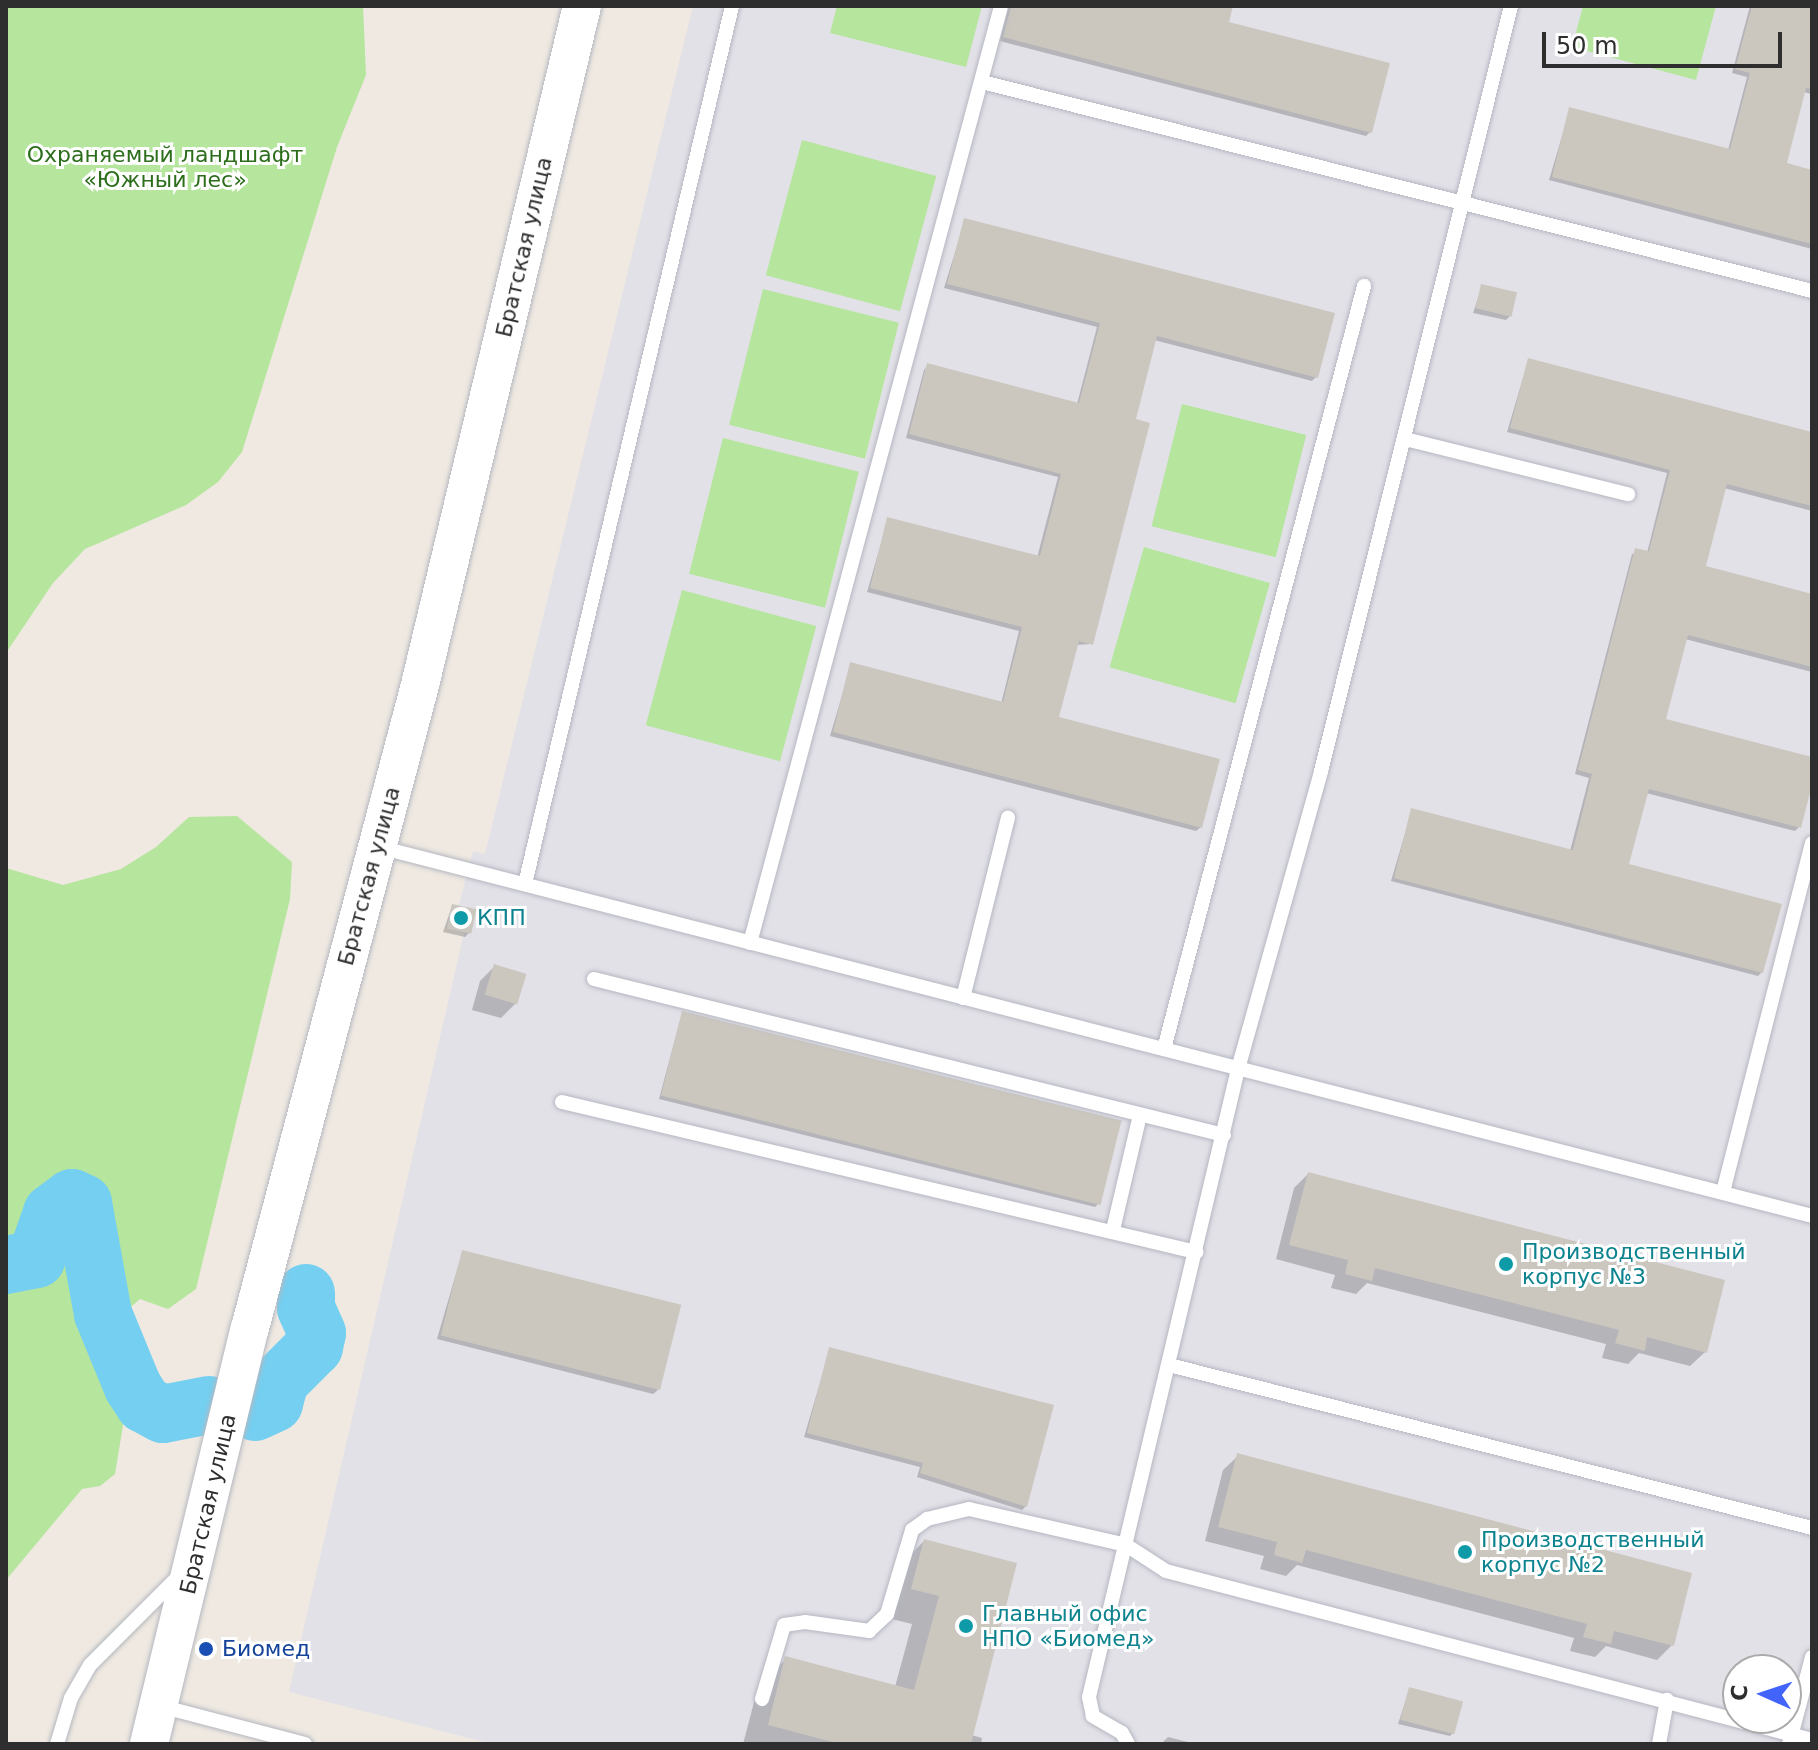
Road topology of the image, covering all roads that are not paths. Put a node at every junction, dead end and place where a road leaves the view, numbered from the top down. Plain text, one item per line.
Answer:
1 (582, 6) edge
2 (732, 6) edge
3 (1001, 6) edge
4 (1511, 6) edge
5 (982, 82) junction
6 (1465, 201) junction
7 (1364, 286) dead end
8 (1812, 291) edge
9 (1405, 439) junction
10 (1628, 494) dead end
11 (1008, 818) dead end
12 (1812, 843) edge
13 (377, 846) junction
14 (525, 884) junction
15 (750, 943) junction
16 (594, 979) dead end
17 (963, 998) junction
18 (1164, 1049) junction
19 (1238, 1069) junction
20 (562, 1102) dead end
21 (1140, 1115) junction
22 (1224, 1135) junction
23 (1723, 1192) junction
24 (1812, 1216) edge
25 (1113, 1230) junction
26 (1196, 1252) junction
27 (1169, 1365) junction
28 (1812, 1528) edge
29 (1126, 1545) junction
30 (197, 1551) junction
31 (1812, 1657) edge
32 (762, 1699) dead end
33 (1667, 1700) junction
34 (159, 1706) junction
35 (1790, 1739) edge
36 (1812, 1740) edge
37 (57, 1744) edge
38 (149, 1744) edge
39 (305, 1744) edge
40 (1128, 1744) edge
41 (1659, 1744) edge

1 - 13 main road, Братская улица
2 - 14 lane
3 - 5 lane
4 - 6 lane
5 - 6 lane
5 - 15 lane
6 - 8 lane
6 - 9 lane
7 - 18 lane
9 - 10 lane
9 - 19 lane
11 - 17 lane
12 - 23 lane
13 - 14 lane
13 - 30 main road, Братская улица
14 - 15 lane
15 - 17 lane
16 - 21 lane
17 - 18 lane
18 - 19 lane
19 - 22 lane
19 - 23 lane
20 - 25 lane
21 - 22 lane
21 - 25 lane
22 - 26 lane
23 - 24 lane
25 - 26 lane
26 - 27 lane
27 - 28 lane
27 - 29 lane
29 - 32 lane
29 - 33 lane
29 - 40 lane
30 - 34 main road, Братская улица
30 - 37 lane
31 - 35 lane
33 - 35 lane
33 - 41 lane
34 - 38 main road, Братская улица
34 - 39 lane
35 - 36 lane

